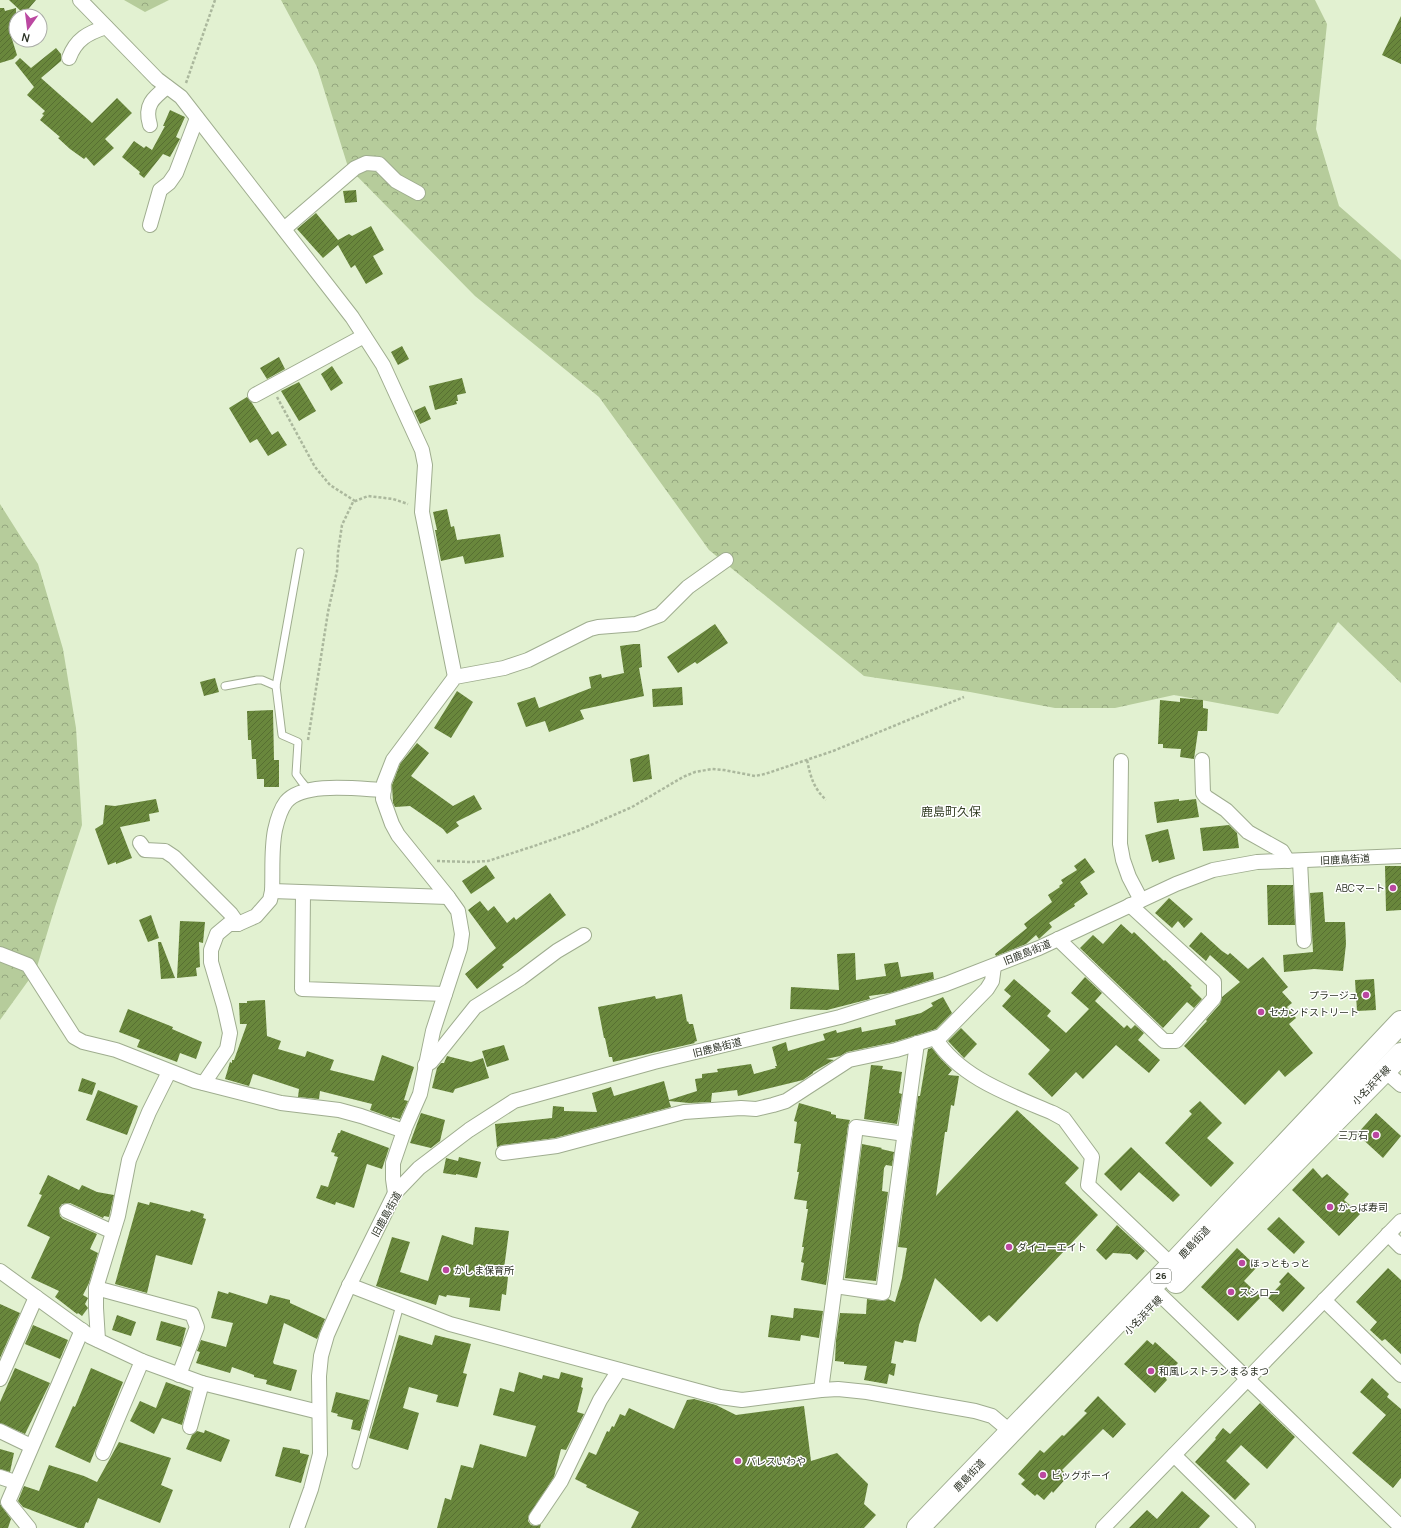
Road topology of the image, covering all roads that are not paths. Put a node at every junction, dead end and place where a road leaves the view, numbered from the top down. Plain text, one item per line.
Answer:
1 (80, 0) edge
2 (106, 27) junction
3 (69, 58) dead end
4 (167, 86) junction
5 (197, 118) junction
6 (150, 125) dead end
7 (418, 193) dead end
8 (150, 225) dead end
9 (284, 229) junction
10 (364, 336) junction
11 (255, 395) dead end
12 (300, 552) dead end
13 (726, 560) dead end
14 (455, 677) junction
15 (225, 686) dead end
16 (276, 686) junction
17 (1202, 760) dead end
18 (1122, 761) dead end
19 (306, 787) dead end
20 (384, 790) junction
21 (140, 843) dead end
22 (1401, 856) edge
23 (1294, 861) junction
24 (272, 891) junction
25 (303, 893) junction
26 (448, 897) junction
27 (1136, 902) junction
28 (238, 924) junction
29 (584, 935) dead end
30 (1058, 939) junction
31 (1304, 941) dead end
32 (0, 954) edge
33 (994, 966) junction
34 (445, 994) junction
35 (1401, 1022) edge
36 (934, 1038) junction
37 (917, 1043) junction
38 (1401, 1054) edge
39 (425, 1065) junction
40 (1385, 1071) junction
41 (169, 1072) junction
42 (204, 1083) junction
43 (1401, 1085) edge
44 (404, 1131) junction
45 (905, 1134) junction
46 (503, 1153) dead end
47 (395, 1193) junction
48 (67, 1211) dead end
49 (1401, 1221) edge
50 (113, 1232) junction
51 (1388, 1234) junction
52 (1401, 1248) edge
53 (1172, 1265) junction
54 (0, 1273) edge
55 (349, 1285) junction
56 (835, 1286) junction
57 (96, 1288) junction
58 (1157, 1291) junction
59 (36, 1298) junction
60 (1324, 1300) junction
61 (400, 1305) junction
62 (82, 1330) junction
63 (98, 1340) junction
64 (142, 1361) junction
65 (618, 1370) junction
66 (180, 1375) junction
67 (1401, 1375) edge
68 (0, 1379) edge
69 (1248, 1379) junction
70 (202, 1383) junction
71 (821, 1390) junction
72 (319, 1412) junction
73 (190, 1427) dead end
74 (0, 1431) edge
75 (1011, 1432) junction
76 (31, 1446) junction
77 (103, 1453) dead end
78 (1174, 1455) junction
79 (356, 1465) dead end
80 (0, 1477) edge
81 (15, 1482) junction
82 (536, 1518) dead end
83 (1401, 1527) edge
84 (29, 1528) edge
85 (297, 1528) edge
86 (918, 1528) edge
87 (939, 1528) edge
88 (1103, 1528) edge
89 (1248, 1528) edge

1 - 2 street
2 - 3 street
2 - 4 street
4 - 5 street
4 - 6 street
5 - 8 street
5 - 9 street
7 - 9 street
9 - 10 street
10 - 11 street
10 - 14 street
12 - 16 lane
13 - 14 street
14 - 20 street
15 - 16 lane
16 - 19 lane
17 - 23 street
18 - 27 street
20 - 24 street
20 - 26 street
21 - 28 street
22 - 23 street, 旧鹿島街道
23 - 27 street, 旧鹿島街道
23 - 31 street
24 - 25 street
24 - 28 street
25 - 26 street
25 - 34 street
26 - 34 street
27 - 30 street, 旧鹿島街道
27 - 30 street
28 - 42 street
29 - 39 street
30 - 33 street, 旧鹿島街道
32 - 41 street
33 - 36 street
33 - 47 street, 旧鹿島街道
34 - 39 street
35 - 53 main road, 鹿島街道 / 26
36 - 37 street
36 - 53 street
37 - 45 street
37 - 46 street
38 - 40 main road, 小名浜平線 / 26
39 - 44 street
40 - 43 street
40 - 58 main road, 小名浜平線 / 26
41 - 42 street
41 - 50 street
42 - 44 street
44 - 47 street
45 - 56 street
45 - 56 street
47 - 55 street, 旧鹿島街道
48 - 50 street
49 - 51 street
50 - 57 street
51 - 52 street
51 - 60 street
53 - 58 main road, 鹿島街道 / 26
54 - 59 street
55 - 61 street
55 - 72 street, 旧鹿島街道
56 - 71 street
57 - 63 street
57 - 66 street
58 - 69 street
58 - 75 main road, 鹿島街道 / 26
58 - 87 main road, 小名浜平線 / 26
59 - 62 street
59 - 68 street
60 - 67 street
60 - 69 street
61 - 65 street
61 - 79 lane
62 - 63 street
62 - 76 street
63 - 64 street
64 - 66 street
64 - 77 street
65 - 71 street
65 - 82 street
66 - 70 street
69 - 78 street
69 - 83 street
70 - 72 street
70 - 73 street
71 - 75 street
72 - 85 street, 旧鹿島街道
74 - 76 street
75 - 86 main road, 鹿島街道 / 26
76 - 81 street
78 - 88 street
78 - 89 street
80 - 81 street
81 - 84 street

